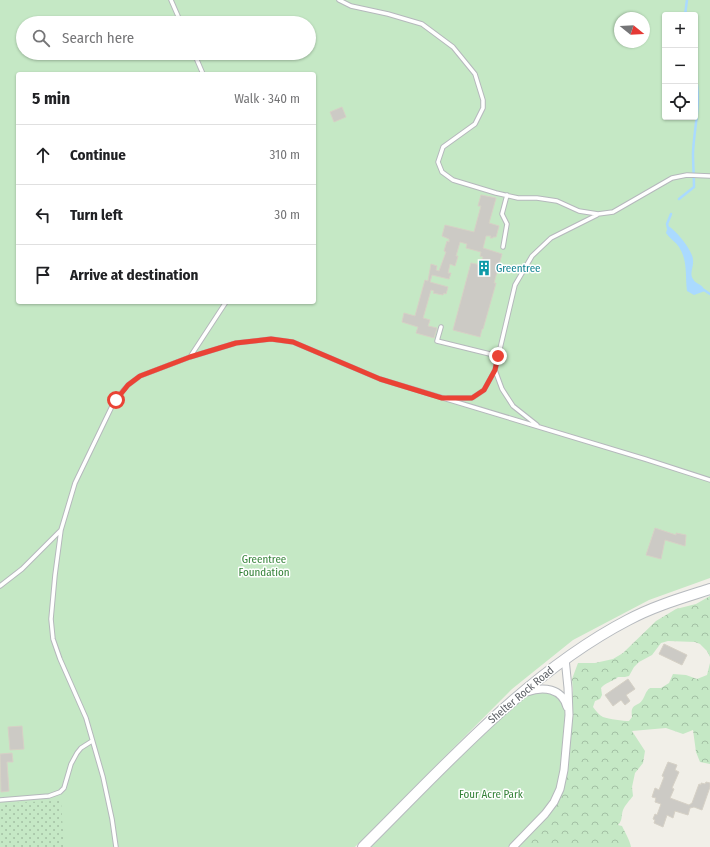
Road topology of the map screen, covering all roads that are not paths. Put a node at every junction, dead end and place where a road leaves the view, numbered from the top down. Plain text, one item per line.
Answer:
1 (171, 0) edge
2 (339, 0) edge
3 (178, 16) edge
4 (197, 60) edge
5 (201, 72) edge
6 (710, 176) edge
7 (507, 195) junction
8 (598, 214) junction
9 (503, 247) dead end
10 (225, 304) edge
11 (441, 327) dead end
12 (498, 356) junction
13 (190, 357) junction
14 (495, 370) junction
15 (442, 398) junction
16 (538, 426) junction
17 (710, 480) edge
18 (61, 530) junction
19 (0, 586) edge
20 (710, 589) edge
21 (565, 658) junction
22 (516, 698) junction
23 (569, 715) junction
24 (92, 741) junction
25 (0, 800) edge
26 (116, 847) edge
27 (363, 847) edge
28 (513, 847) edge

1 - 3 lane
2 - 7 lane
4 - 5 lane
6 - 8 lane
7 - 8 lane
7 - 9 lane
8 - 12 lane
10 - 13 lane
11 - 12 lane
12 - 14 lane
13 - 15 lane
13 - 18 lane
14 - 15 lane
14 - 16 lane
15 - 16 lane
16 - 17 lane
18 - 19 lane
18 - 24 lane
20 - 21 main road, Shelter Rock Road
21 - 22 main road, Shelter Rock Road
21 - 23 street
22 - 23 street
22 - 27 main road, Shelter Rock Road
23 - 28 street
24 - 25 lane
24 - 26 lane

